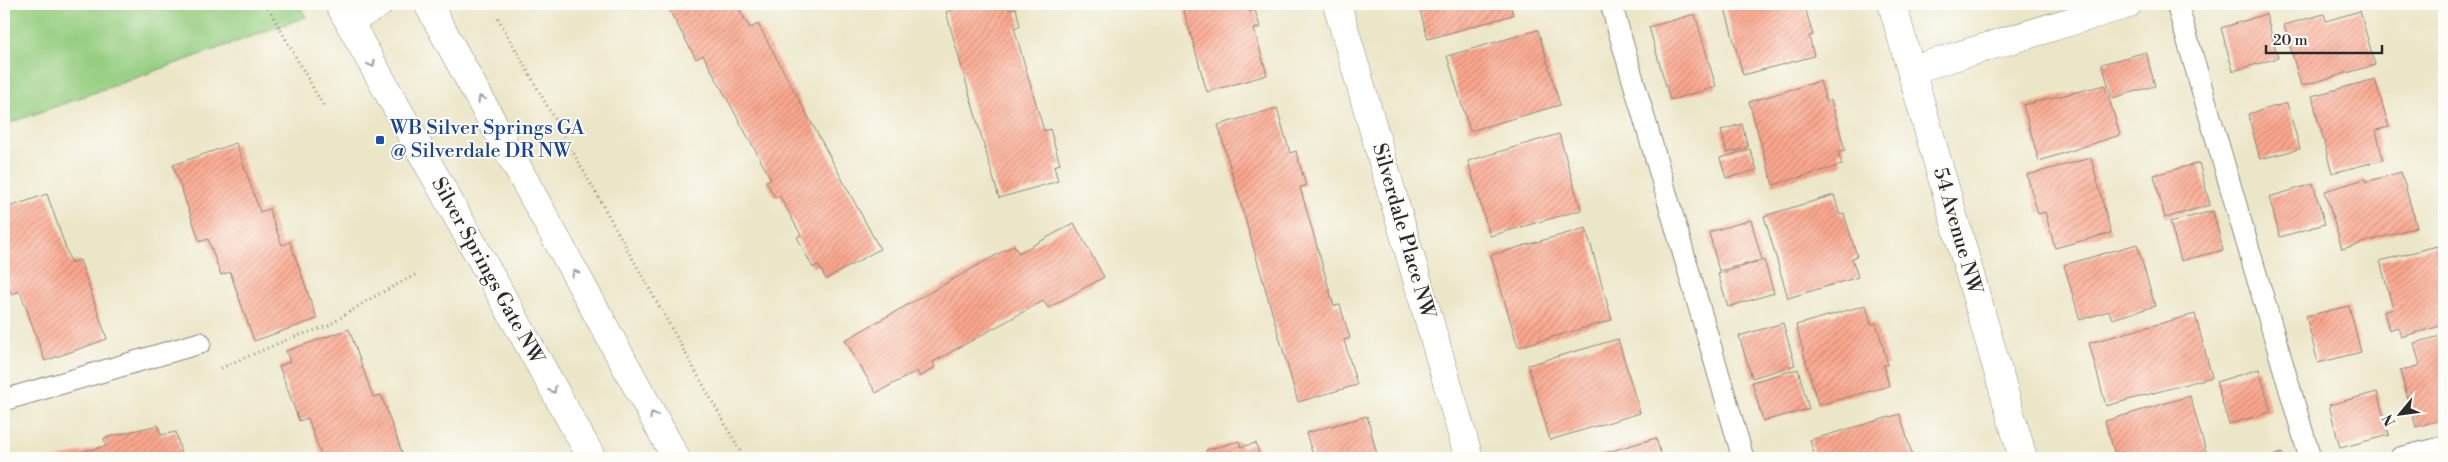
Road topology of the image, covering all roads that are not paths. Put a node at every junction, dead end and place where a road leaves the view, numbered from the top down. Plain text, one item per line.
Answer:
1 (380, 4) edge
2 (428, 4) edge
3 (1337, 4) edge
4 (1611, 4) edge
5 (1892, 4) edge
6 (2128, 4) edge
7 (2177, 4) edge
8 (344, 13) edge
9 (1911, 70) junction
10 (200, 343) dead end
11 (4, 400) edge
12 (2444, 447) edge
13 (592, 458) edge
14 (676, 458) edge
15 (1469, 458) edge
16 (1743, 458) edge
17 (2023, 458) edge
18 (2310, 458) edge
19 (2400, 458) edge

1 - 8 street
14 -> 2 street
3 - 15 street, Silverdale Place NW
4 - 16 lane
5 - 9 street, 54 Avenue NW
6 - 9 street
7 - 18 lane
8 -> 13 street, Silver Springs Gate NW
9 - 17 street, 54 Avenue NW
10 - 11 lane
12 - 19 lane

